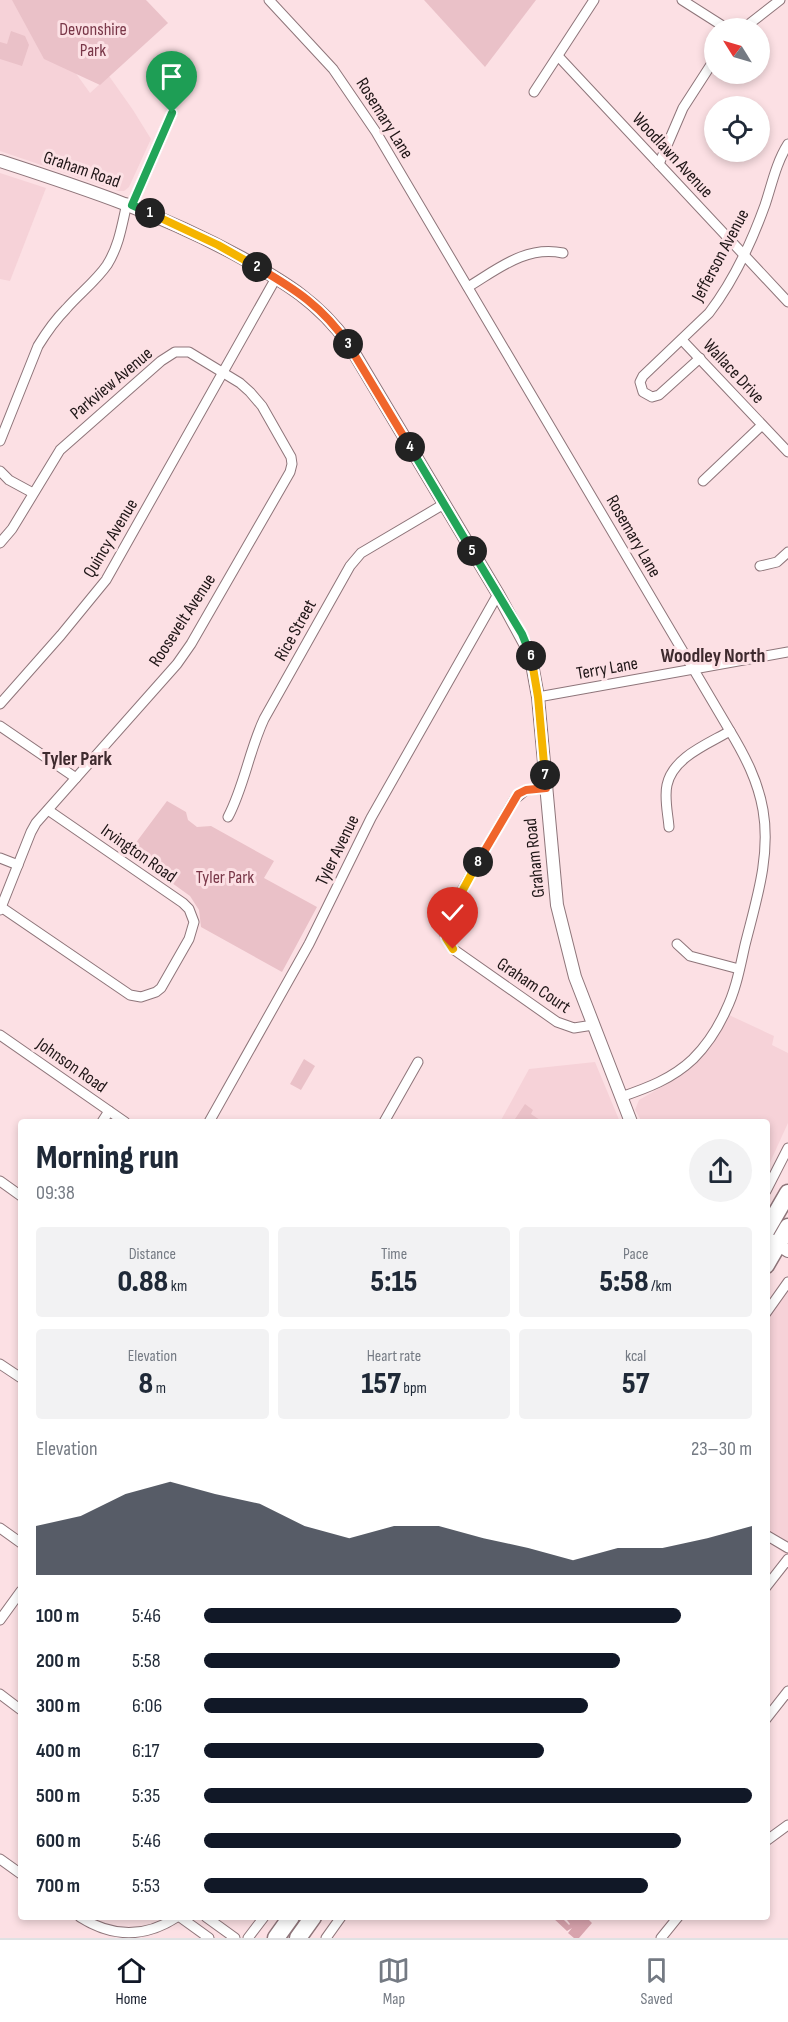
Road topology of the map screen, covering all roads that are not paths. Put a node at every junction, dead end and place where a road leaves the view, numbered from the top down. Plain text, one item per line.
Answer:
1 (269, 0) edge
2 (594, 0) edge
3 (682, 0) edge
4 (780, 0) edge
5 (710, 18) edge
6 (757, 18) edge
7 (558, 56) junction
8 (704, 75) edge
9 (534, 92) dead end
10 (172, 113) dead end
11 (788, 144) edge
12 (0, 161) edge
13 (659, 165) junction
14 (129, 204) junction
15 (563, 253) dead end
16 (743, 254) junction
17 (276, 278) junction
18 (468, 286) junction
19 (788, 302) edge
20 (682, 340) junction
21 (700, 358) junction
22 (223, 372) junction
23 (762, 425) junction
24 (0, 441) edge
25 (788, 452) edge
26 (0, 471) edge
27 (703, 481) dead end
28 (33, 493) junction
29 (444, 504) junction
30 (0, 543) edge
31 (788, 552) edge
32 (760, 566) dead end
33 (498, 594) junction
34 (788, 652) edge
35 (694, 669) junction
36 (538, 697) junction
37 (0, 704) edge
38 (0, 726) edge
39 (730, 731) junction
40 (76, 778) junction
41 (546, 788) junction
42 (48, 810) junction
43 (228, 817) dead end
44 (669, 827) dead end
45 (0, 858) edge
46 (18, 865) junction
47 (1, 909) edge
48 (677, 944) dead end
49 (739, 969) junction
50 (593, 1025) junction
51 (0, 1035) edge
52 (418, 1062) dead end
53 (621, 1097) junction
54 (110, 1111) junction
55 (104, 1119) edge
56 (121, 1119) edge
57 (211, 1119) edge
58 (386, 1119) edge
59 (630, 1119) edge
60 (788, 1148) edge
61 (0, 1181) edge
62 (770, 1183) edge
63 (788, 1193) edge
64 (18, 1194) edge
65 (770, 1224) edge
66 (788, 1227) edge
67 (778, 1245) edge
68 (770, 1259) edge
69 (788, 1282) edge
70 (770, 1307) edge
71 (0, 1364) edge
72 (18, 1376) edge
73 (0, 1527) edge
74 (770, 1537) edge
75 (18, 1541) edge
76 (788, 1548) edge
77 (788, 1560) edge
78 (770, 1582) edge
79 (18, 1596) edge
80 (0, 1620) edge
81 (788, 1691) edge
82 (0, 1694) edge
83 (18, 1708) edge
84 (770, 1714) edge
85 (788, 1825) edge
86 (770, 1839) edge
87 (0, 1859) edge
88 (18, 1872) edge
89 (85, 1920) edge
90 (175, 1920) edge
91 (183, 1920) edge
92 (210, 1920) edge
93 (262, 1920) edge
94 (289, 1920) edge
95 (311, 1920) edge
96 (338, 1920) edge
97 (675, 1920) edge
98 (209, 1938) edge
99 (235, 1938) edge
100 (248, 1938) edge
101 (276, 1938) edge
102 (298, 1938) edge
103 (326, 1938) edge
104 (660, 1938) edge

1 - 18 street, Rosemary Lane
2 - 7 street
3 - 5 street
4 - 6 street
7 - 9 street
7 - 13 street, Woodlawn Avenue
8 - 13 street
10 - 14 street
11 - 16 street, Jefferson Avenue
12 - 14 street, Graham Road
13 - 16 street, Woodlawn Avenue
14 - 17 street, Graham Road
14 - 24 street
15 - 18 street
16 - 19 street, Woodlawn Avenue
16 - 20 street, Jefferson Avenue
17 - 22 street
17 - 29 street, Graham Road
18 - 35 street, Rosemary Lane
20 - 21 street, Wallace Drive
20 - 21 street, Jefferson Avenue
21 - 23 street, Wallace Drive
22 - 28 street, Parkview Avenue
22 - 37 street, Quincy Avenue
22 - 40 street, Roosevelt Avenue
23 - 25 street, Wallace Drive
23 - 27 street
26 - 28 street
28 - 30 street, Parkview Avenue
29 - 33 street, Graham Road
29 - 43 street, Rice Street
31 - 32 street
33 - 36 street, Graham Road
33 - 57 street, Tyler Avenue
34 - 35 street, Terry Lane
35 - 36 street, Terry Lane
35 - 39 street, Rosemary Lane
36 - 41 street, Graham Road
38 - 40 street
39 - 44 street
39 - 49 street, Rosemary Lane
40 - 42 street, Roosevelt Avenue
41 - 50 street, Graham Road
41 - 50 street, Graham Court
42 - 46 street, Roosevelt Avenue
42 - 47 street, Irvington Road
45 - 46 street
46 - 47 street, Roosevelt Avenue
48 - 49 street
49 - 53 street, Rosemary Lane
50 - 53 street, Graham Road
51 - 54 street, Johnson Road
52 - 58 street
53 - 59 street, Graham Road
54 - 55 street
54 - 56 street, Johnson Road
60 - 62 street
61 - 64 street
63 - 65 highway
66 - 67 highway
67 - 68 highway
69 - 70 street
71 - 72 street
73 - 75 street
74 - 76 street
77 - 78 street
79 - 80 street
81 - 84 street
82 - 83 street
85 - 86 street
87 - 88 street
89 - 90 street
91 - 98 street
92 - 99 street
93 - 100 street
94 - 101 highway
95 - 102 highway
96 - 103 street
97 - 104 street

